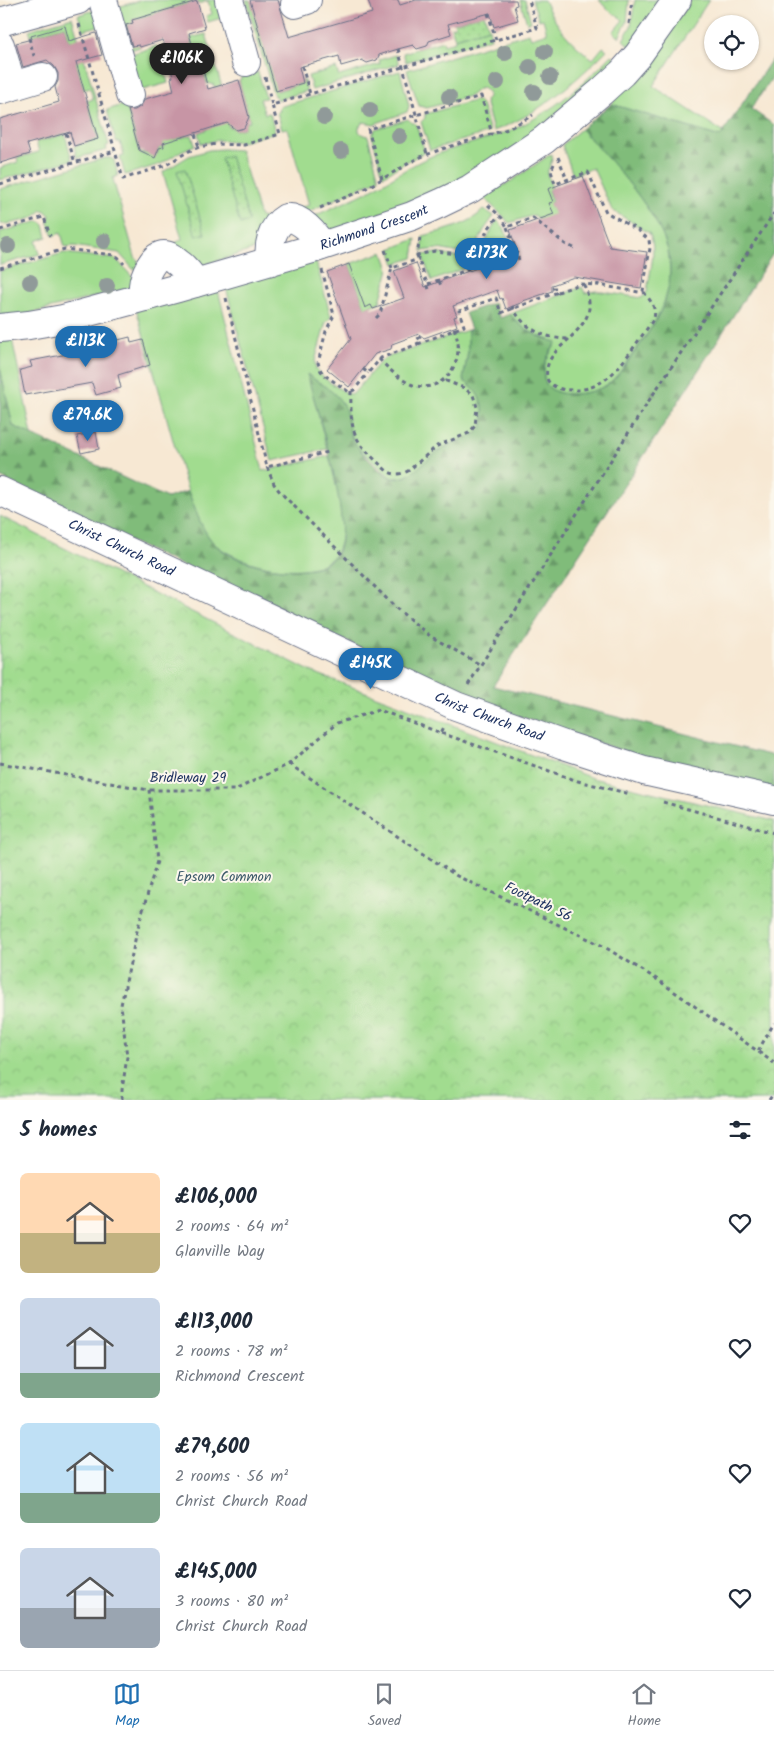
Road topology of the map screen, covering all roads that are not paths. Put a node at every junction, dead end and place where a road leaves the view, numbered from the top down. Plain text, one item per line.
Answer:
1 (104, 0) edge
2 (230, 0) edge
3 (677, 0) edge
4 (75, 1) edge
5 (11, 19) edge
6 (0, 45) edge
7 (255, 69) road end
8 (42, 78) road end
9 (6, 88) edge
10 (130, 94) dead end
11 (322, 256) junction
12 (271, 261) junction
13 (208, 280) junction
14 (144, 291) junction
15 (0, 328) edge
16 (0, 492) edge
17 (774, 800) edge

1 - 10 main road
2 - 7 main road
3 - 11 main road, Richmond Crescent
4 - 5 main road
6 - 9 main road
8 - 9 main road
11 - 12 main road, Richmond Crescent
11 - 12 main road
12 - 13 main road, Richmond Crescent
13 - 14 main road, Richmond Crescent
13 - 14 main road
14 - 15 main road, Richmond Crescent
16 - 17 main road, Christ Church Road

